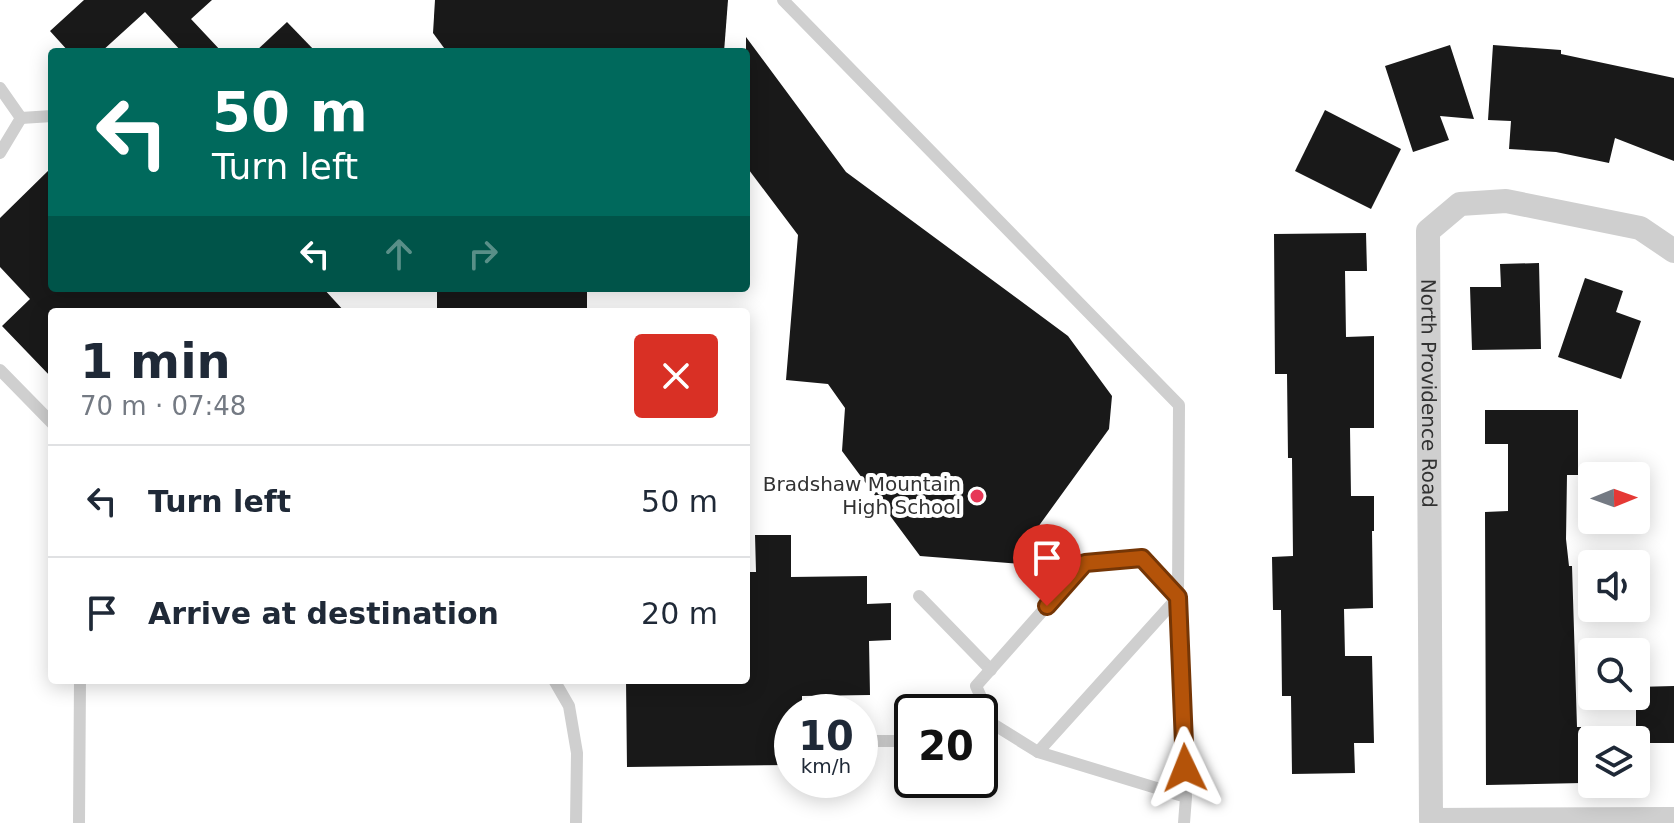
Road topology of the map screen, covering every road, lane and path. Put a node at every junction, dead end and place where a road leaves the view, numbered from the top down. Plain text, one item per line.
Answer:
1 (783, 0) edge
2 (0, 88) edge
3 (48, 116) edge
4 (21, 118) junction
5 (0, 153) edge
6 (1674, 251) edge
7 (0, 370) edge
8 (48, 419) edge
9 (919, 596) dead end
10 (1178, 597) junction
11 (991, 670) junction
12 (80, 684) edge
13 (556, 684) edge
14 (980, 694) edge
15 (998, 727) edge
16 (1038, 752) junction
17 (1186, 797) junction
18 (1674, 819) edge
19 (79, 823) edge
20 (576, 823) edge
21 (1184, 823) edge

1 - 10 lane
2 - 4 lane
3 - 4 lane
4 - 5 lane
6 - 18 street, North Providence Road
7 - 8 lane
9 - 11 lane
10 - 11 lane
10 - 16 lane
10 - 17 lane
11 - 14 lane
12 - 19 lane
13 - 20 lane
15 - 16 lane
16 - 17 lane
17 - 21 lane

